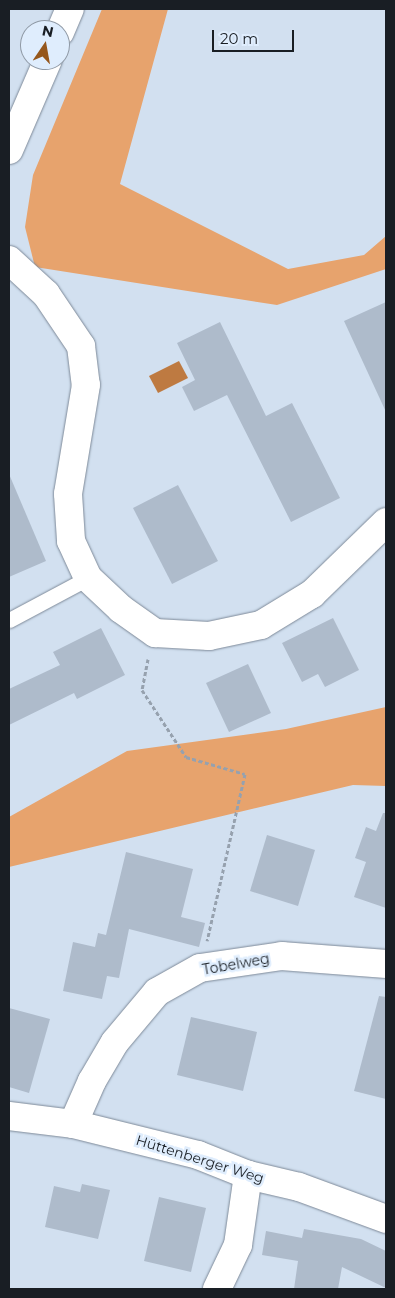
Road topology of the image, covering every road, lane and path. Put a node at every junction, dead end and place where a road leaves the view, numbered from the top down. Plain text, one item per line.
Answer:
1 (44, 70) edge
2 (9, 150) edge
3 (9, 260) edge
4 (386, 522) edge
5 (88, 578) junction
6 (9, 620) edge
7 (155, 633) junction
8 (386, 964) edge
9 (200, 968) junction
10 (9, 1116) edge
11 (73, 1124) junction
12 (248, 1175) junction
13 (386, 1219) edge
14 (217, 1289) edge

1 - 2 street
3 - 5 street
4 - 7 street
5 - 6 lane
5 - 7 street
7 - 9 path
8 - 9 street, Tobelweg
9 - 11 street, Tobelweg
10 - 11 street, Hüttenberger Weg
11 - 12 street, Hüttenberger Weg
12 - 13 street, Hüttenberger Weg
12 - 14 street

